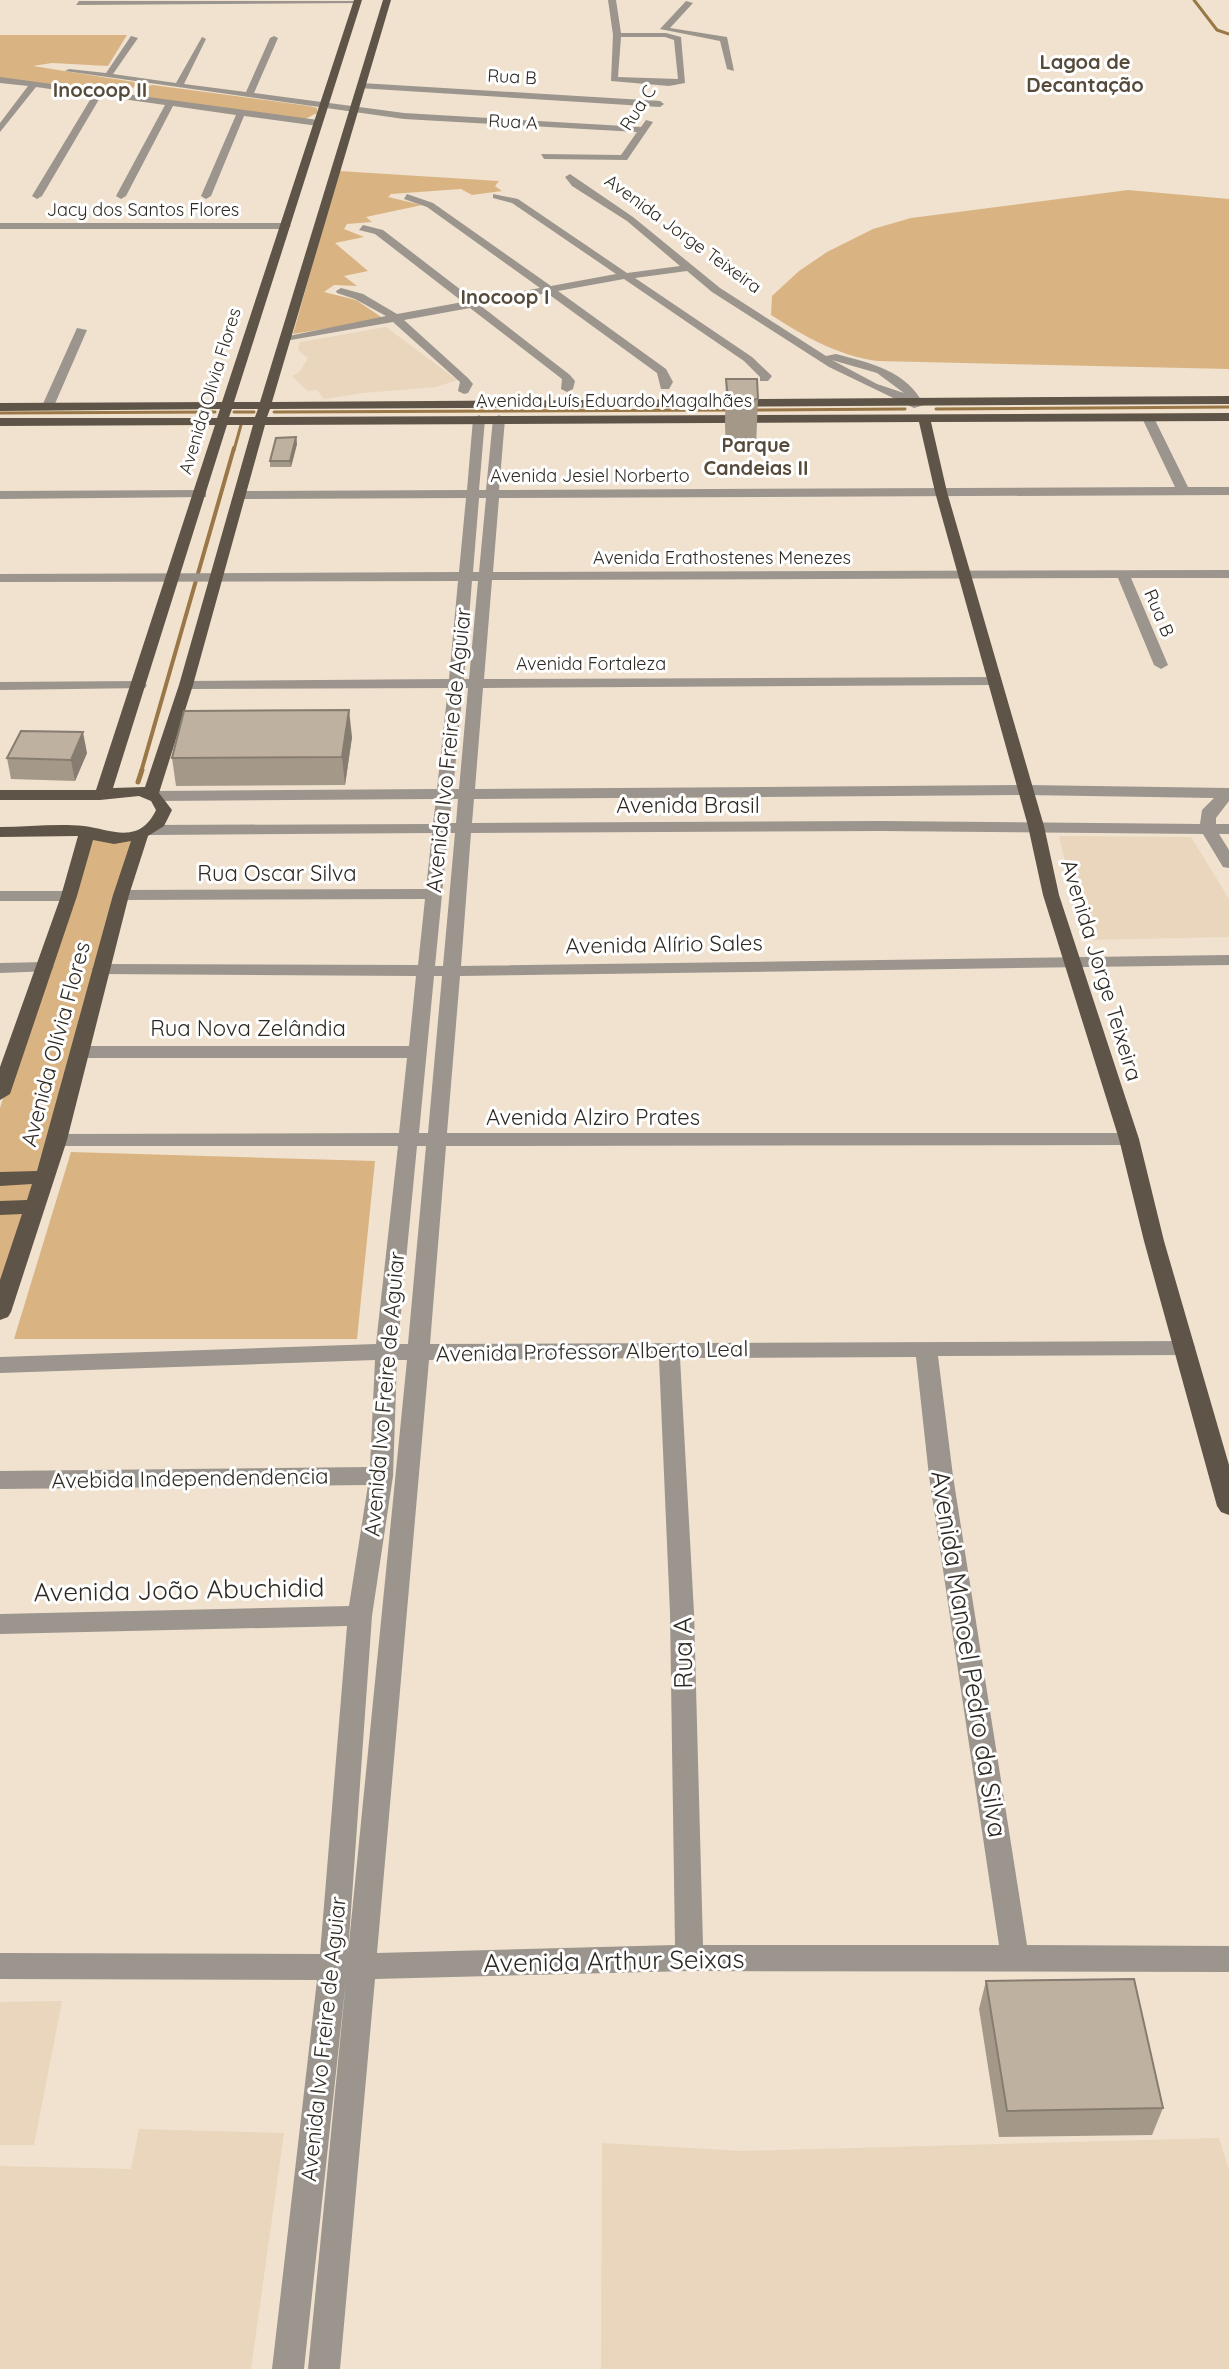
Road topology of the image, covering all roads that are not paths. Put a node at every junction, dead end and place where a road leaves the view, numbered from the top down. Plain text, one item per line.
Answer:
1 (387, 0) edge
2 (357, 1) edge
3 (616, 1) edge
4 (686, 1) edge
5 (79, 3) dead end
6 (363, 34) junction
7 (617, 35) junction
8 (134, 38) dead end
9 (274, 38) dead end
10 (202, 39) dead end
11 (731, 69) dead end
12 (69, 71) dead end
13 (108, 76) junction
14 (0, 80) edge
15 (144, 81) junction
16 (33, 85) junction
17 (179, 85) junction
18 (361, 86) junction
19 (670, 88) dead end
20 (98, 94) junction
21 (249, 95) junction
22 (131, 98) junction
23 (170, 104) junction
24 (323, 104) junction
25 (660, 104) junction
26 (353, 111) junction
27 (241, 113) junction
28 (325, 127) junction
29 (349, 128) junction
30 (0, 129) edge
31 (644, 130) junction
32 (544, 156) dead end
33 (570, 177) dead end
34 (37, 196) dead end
35 (121, 196) dead end
36 (206, 196) dead end
37 (496, 196) dead end
38 (407, 197) dead end
39 (0, 226) edge
40 (286, 226) junction
41 (363, 228) dead end
42 (688, 268) junction
43 (625, 276) junction
44 (549, 290) junction
45 (341, 291) dead end
46 (261, 301) junction
47 (295, 302) junction
48 (472, 305) junction
49 (276, 308) junction
50 (292, 315) junction
51 (255, 318) junction
52 (395, 319) junction
53 (81, 330) dead end
54 (285, 338) junction
55 (813, 350) junction
56 (888, 371) junction
57 (764, 379) dead end
58 (862, 381) junction
59 (665, 387) dead end
60 (567, 389) dead end
61 (464, 391) dead end
62 (916, 400) junction
63 (1229, 400) edge
64 (265, 404) junction
65 (229, 405) junction
66 (48, 406) junction
67 (0, 407) edge
68 (1229, 417) edge
69 (1148, 418) junction
70 (489, 419) junction
71 (924, 419) junction
72 (260, 420) junction
73 (224, 421) junction
74 (0, 422) edge
75 (1183, 491) junction
76 (1229, 491) edge
77 (941, 492) junction
78 (201, 494) junction
79 (483, 494) junction
80 (0, 495) edge
81 (239, 495) junction
82 (966, 574) junction
83 (1229, 574) edge
84 (1123, 575) junction
85 (174, 577) junction
86 (0, 578) edge
87 (215, 578) junction
88 (476, 578) junction
89 (1161, 665) dead end
90 (995, 681) junction
91 (464, 684) junction
92 (140, 685) junction
93 (186, 685) junction
94 (0, 686) edge
95 (1026, 790) junction
96 (454, 793) junction
97 (102, 794) junction
98 (1229, 794) edge
99 (0, 795) edge
100 (154, 796) junction
101 (1207, 828) junction
102 (1037, 829) junction
103 (1229, 829) edge
104 (451, 830) junction
105 (0, 832) edge
106 (86, 832) junction
107 (145, 832) junction
108 (1229, 863) edge
109 (434, 894) junction
110 (121, 895) junction
111 (0, 896) edge
112 (69, 896) junction
113 (1229, 960) edge
114 (1072, 963) junction
115 (45, 967) junction
116 (0, 968) edge
117 (100, 969) junction
118 (425, 970) junction
119 (452, 971) junction
120 (7, 1050) edge
121 (81, 1052) junction
122 (416, 1052) junction
123 (0, 1094) edge
124 (1129, 1139) junction
125 (57, 1140) junction
126 (408, 1141) junction
127 (436, 1142) junction
128 (42, 1177) junction
129 (0, 1179) edge
130 (33, 1207) junction
131 (0, 1208) edge
132 (0, 1312) edge
133 (1184, 1347) junction
134 (669, 1349) junction
135 (926, 1350) junction
136 (386, 1352) junction
137 (418, 1354) junction
138 (0, 1365) edge
139 (381, 1476) junction
140 (0, 1480) edge
141 (1229, 1506) edge
142 (360, 1616) junction
143 (0, 1624) edge
144 (689, 1958) junction
145 (1015, 1958) junction
146 (1229, 1959) edge
147 (0, 1966) edge
148 (348, 1967) junction
149 (288, 2369) edge
150 (324, 2369) edge

1 - 6 main road, Avenida Olívia Flores
2 - 5 street
2 - 6 main road, Avenida Olívia Flores
3 - 7 street
4 - 11 street
6 - 18 main road, Avenida Olívia Flores
6 - 24 main road, Avenida Olívia Flores
7 - 7 street
8 - 13 street
9 - 21 street
10 - 17 street
12 - 13 street, Rua A
13 - 15 street, Rua A
14 - 16 street
15 - 17 street, Rua A
15 - 22 street
16 - 20 street
16 - 30 street
17 - 21 street, Rua A
18 - 25 street, Rua B
18 - 26 main road, Avenida Olívia Flores
19 - 25 street, Rua C
20 - 22 street
20 - 34 street
21 - 24 street, Rua A
22 - 23 street
23 - 27 street
23 - 35 street
24 - 26 street, Rua A
24 - 28 main road, Avenida Olívia Flores
25 - 31 street, Rua C
26 - 29 main road, Avenida Olívia Flores
26 - 31 street, Rua A
27 - 28 street
27 - 36 street
28 - 29 main road
28 - 40 main road, Avenida Olívia Flores
29 - 47 main road, Avenida Olívia Flores
31 - 32 street, Rua C
33 - 42 street, Avenida Jorge Teixeira
37 - 43 street
38 - 44 street
39 - 40 street, Jacy dos Santos Flores
40 - 46 main road, Avenida Olívia Flores
41 - 48 street
42 - 43 street
42 - 55 street, Avenida Jorge Teixeira
43 - 44 street
43 - 57 street
44 - 48 street
44 - 59 street
45 - 52 street
46 - 49 main road
46 - 51 main road, Avenida Olívia Flores
47 - 49 main road
47 - 50 main road, Avenida Olívia Flores
48 - 52 street
48 - 60 street
49 - 50 main road
49 - 51 main road
50 - 54 main road, Avenida Olívia Flores
51 - 65 main road, Avenida Olívia Flores
52 - 54 street
52 - 61 street
53 - 66 street
54 - 64 main road, Avenida Olívia Flores
55 - 56 street, Avenida Jorge Teixeira
55 - 58 street, Avenida Jorge Teixeira
56 - 58 street
56 - 62 street, Avenida Jorge Teixeira
58 - 62 street, Avenida Jorge Teixeira
62 - 63 main road, Avenida Luís Eduardo Magalhães
62 - 64 main road, Avenida Luís Eduardo Magalhães
62 - 71 street, Avenida Jorge Teixeira
64 - 65 main road, Avenida Luís Eduardo Magalhães
64 - 72 main road, Avenida Olívia Flores
65 - 66 main road, Avenida Luís Eduardo Magalhães
65 - 73 main road, Avenida Olívia Flores
66 - 67 main road, Avenida Luís Eduardo Magalhães
68 - 69 main road, Avenida Luís Eduardo Magalhães
69 - 71 main road, Avenida Luís Eduardo Magalhães
69 - 75 street
70 - 71 main road, Avenida Luís Eduardo Magalhães
70 - 72 main road, Avenida Luís Eduardo Magalhães
70 - 79 street, Avenida Ivo Freire de Aguiar
71 - 77 main road, Avenida Jorge Teixeira
72 - 73 main road, Avenida Luís Eduardo Magalhães
72 - 81 main road, Avenida Olívia Flores
73 - 74 main road, Avenida Luís Eduardo Magalhães
73 - 78 main road, Avenida Olívia Flores
75 - 76 street, Avenida Jesiel Norberto
75 - 77 street, Avenida Jesiel Norberto
77 - 79 street, Avenida Jesiel Norberto
77 - 82 main road, Avenida Jorge Teixeira
78 - 80 street
78 - 85 main road, Avenida Olívia Flores
79 - 81 street, Avenida Jesiel Norberto
79 - 88 street, Avenida Ivo Freire de Aguiar
81 - 87 main road, Avenida Olívia Flores
82 - 84 street, Avenida Erathostenes Menezes
82 - 88 street, Avenida Erathostenes Menezes
82 - 90 main road, Avenida Jorge Teixeira
83 - 84 street, Avenida Erathostenes Menezes
84 - 89 street, Rua B
85 - 86 street
85 - 87 street, Avenida Erathostenes Menezes
85 - 92 main road, Avenida Olívia Flores
87 - 88 street, Avenida Erathostenes Menezes
87 - 93 main road, Avenida Olívia Flores
88 - 91 street, Avenida Ivo Freire de Aguiar
90 - 91 street, Avenida Fortaleza
90 - 95 main road, Avenida Jorge Teixeira
91 - 93 street, Avenida Fortaleza
91 - 96 street, Avenida Ivo Freire de Aguiar
92 - 94 street
92 - 97 main road, Avenida Olívia Flores
93 - 100 main road, Avenida Olívia Flores
95 - 96 street, Avenida Brasil
95 - 98 street, Avenida Brasil
95 - 102 main road, Avenida Jorge Teixeira
96 - 100 street, Avenida Brasil
96 - 104 street, Avenida Ivo Freire de Aguiar
97 - 99 main road, Avenida Brasil
97 - 100 main road, Avenida Brasil
97 - 106 main road, Avenida Olívia Flores
98 - 101 street
100 - 107 main road, Avenida Olívia Flores
101 - 102 street, Avenida Brasil
101 - 103 street, Avenida Brasil
101 - 108 street
102 - 104 street, Avenida Brasil
102 - 114 main road, Avenida Jorge Teixeira
104 - 107 street, Avenida Brasil
104 - 109 street, Avenida Ivo Freire de Aguiar
104 - 119 street, Avenida Ivo Freire de Aguiar
105 - 106 main road, Avenida Brasil
106 - 107 main road, Avenida Brasil
106 - 112 main road, Avenida Olívia Flores
107 - 110 main road, Avenida Olívia Flores
109 - 110 street, Rua Oscar Silva
109 - 118 street, Avenida Ivo Freire de Aguiar
110 - 117 main road, Avenida Olívia Flores
111 - 112 street
112 - 115 main road, Avenida Olívia Flores
113 - 114 street, Avenida Alírio Sales
114 - 119 street, Avenida Alírio Sales
114 - 124 main road, Avenida Jorge Teixeira
115 - 116 street
115 - 120 main road, Avenida Olívia Flores
117 - 118 street, Avenida Alírio Sales
117 - 121 main road, Avenida Olívia Flores
118 - 119 street, Avenida Alírio Sales
118 - 122 street, Avenida Ivo Freire de Aguiar
119 - 127 street, Avenida Ivo Freire de Aguiar
120 - 123 main road, Avenida Olívia Flores
121 - 122 street, Rua Nova Zelândia
121 - 125 main road, Avenida Olívia Flores
122 - 126 street, Avenida Ivo Freire de Aguiar
124 - 127 street, Avenida Alziro Prates
124 - 133 main road, Avenida Jorge Teixeira
125 - 126 street, Avenida Alziro Prates
125 - 128 main road, Avenida Olívia Flores
126 - 127 street, Avenida Alziro Prates
126 - 136 street, Avenida Ivo Freire de Aguiar
127 - 137 street, Avenida Ivo Freire de Aguiar
128 - 129 main road
128 - 130 main road, Avenida Olívia Flores
130 - 131 main road
130 - 132 main road, Avenida Olívia Flores
133 - 135 street, Avenida Professor Alberto Leal
133 - 141 main road, Avenida Jorge Teixeira
134 - 135 street, Avenida Professor Alberto Leal
134 - 137 street, Avenida Professor Alberto Leal
134 - 144 street, Rua A
135 - 145 street, Avenida Manoel Pedro da Silva
136 - 137 street, Avenida Professor Alberto Leal
136 - 138 street, Avenida Professor Alberto Leal
136 - 139 street, Avenida Ivo Freire de Aguiar
137 - 148 street, Avenida Ivo Freire de Aguiar
139 - 140 street, Avebida Independendencia
139 - 142 street, Avenida Ivo Freire de Aguiar
142 - 143 street, Avenida João Abuchidid
142 - 148 street, Avenida Ivo Freire de Aguiar
144 - 145 street, Avenida Arthur Seixas
144 - 148 street, Avenida Arthur Seixas
145 - 146 street, Avenida Arthur Seixas
147 - 148 street, Avenida Arthur Seixas
148 - 149 street, Avenida Ivo Freire de Aguiar
148 - 150 street, Avenida Ivo Freire de Aguiar

